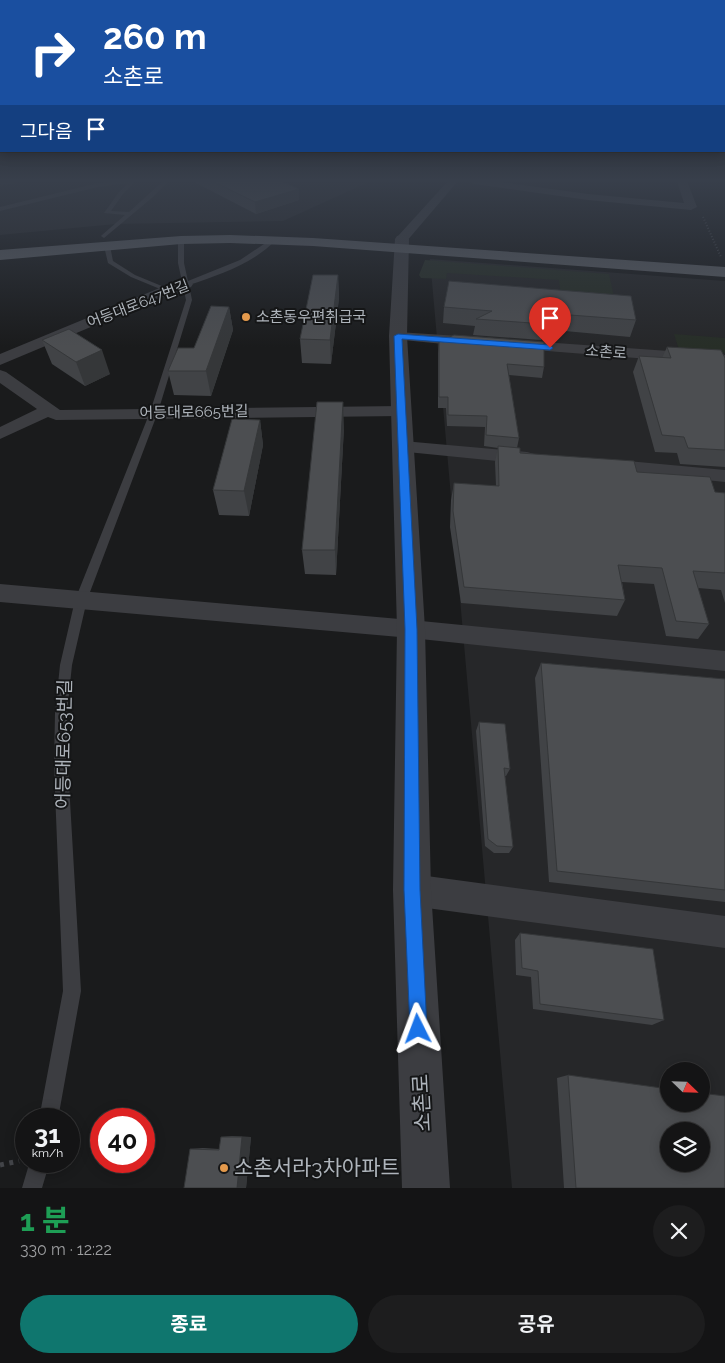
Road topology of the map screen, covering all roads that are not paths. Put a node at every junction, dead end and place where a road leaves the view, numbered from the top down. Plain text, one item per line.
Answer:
1 (109, 236) edge
2 (155, 236) edge
3 (336, 236) edge
4 (407, 236) edge
5 (181, 240) junction
6 (105, 241) junction
7 (272, 241) junction
8 (401, 244) junction
9 (0, 245) edge
10 (0, 255) edge
11 (724, 265) edge
12 (186, 284) junction
13 (167, 290) junction
14 (398, 336) junction
15 (0, 360) edge
16 (725, 360) edge
17 (0, 375) edge
18 (48, 410) junction
19 (401, 411) junction
20 (154, 412) junction
21 (0, 434) edge
22 (403, 447) junction
23 (549, 460) edge
24 (588, 463) edge
25 (725, 476) edge
26 (0, 593) edge
27 (81, 600) junction
28 (411, 629) junction
29 (725, 661) edge
30 (412, 890) junction
31 (725, 932) edge
32 (50, 1108) edge
33 (36, 1173) edge
34 (32, 1188) edge
35 (426, 1188) edge

1 - 6 lane
2 - 6 main road
3 - 8 main road
4 - 8 street
5 - 6 main road
5 - 7 main road
5 - 12 lane, 어등대로653번길
6 - 9 main road
6 - 10 main road
6 - 13 lane
7 - 8 main road
7 - 12 lane, 어등대로647번길
8 - 11 main road
8 - 14 street, 소촌로
12 - 13 street, 어등대로647번길
12 - 20 lane, 어등대로653번길
13 - 15 street, 어등대로647번길
14 - 16 street, 소촌로
14 - 19 street, 소촌로
17 - 18 street, 어등대로665번길
18 - 20 street, 어등대로665번길
18 - 21 street
19 - 20 street, 어등대로665번길
19 - 22 street, 소촌로
20 - 27 lane, 어등대로653번길
22 - 23 street
22 - 28 street, 소촌로
24 - 25 street
26 - 27 street
27 - 28 street
27 - 32 lane, 어등대로653번길
28 - 29 street
28 - 30 street, 소촌로
30 - 31 street
30 - 35 street, 소촌로
33 - 34 lane

